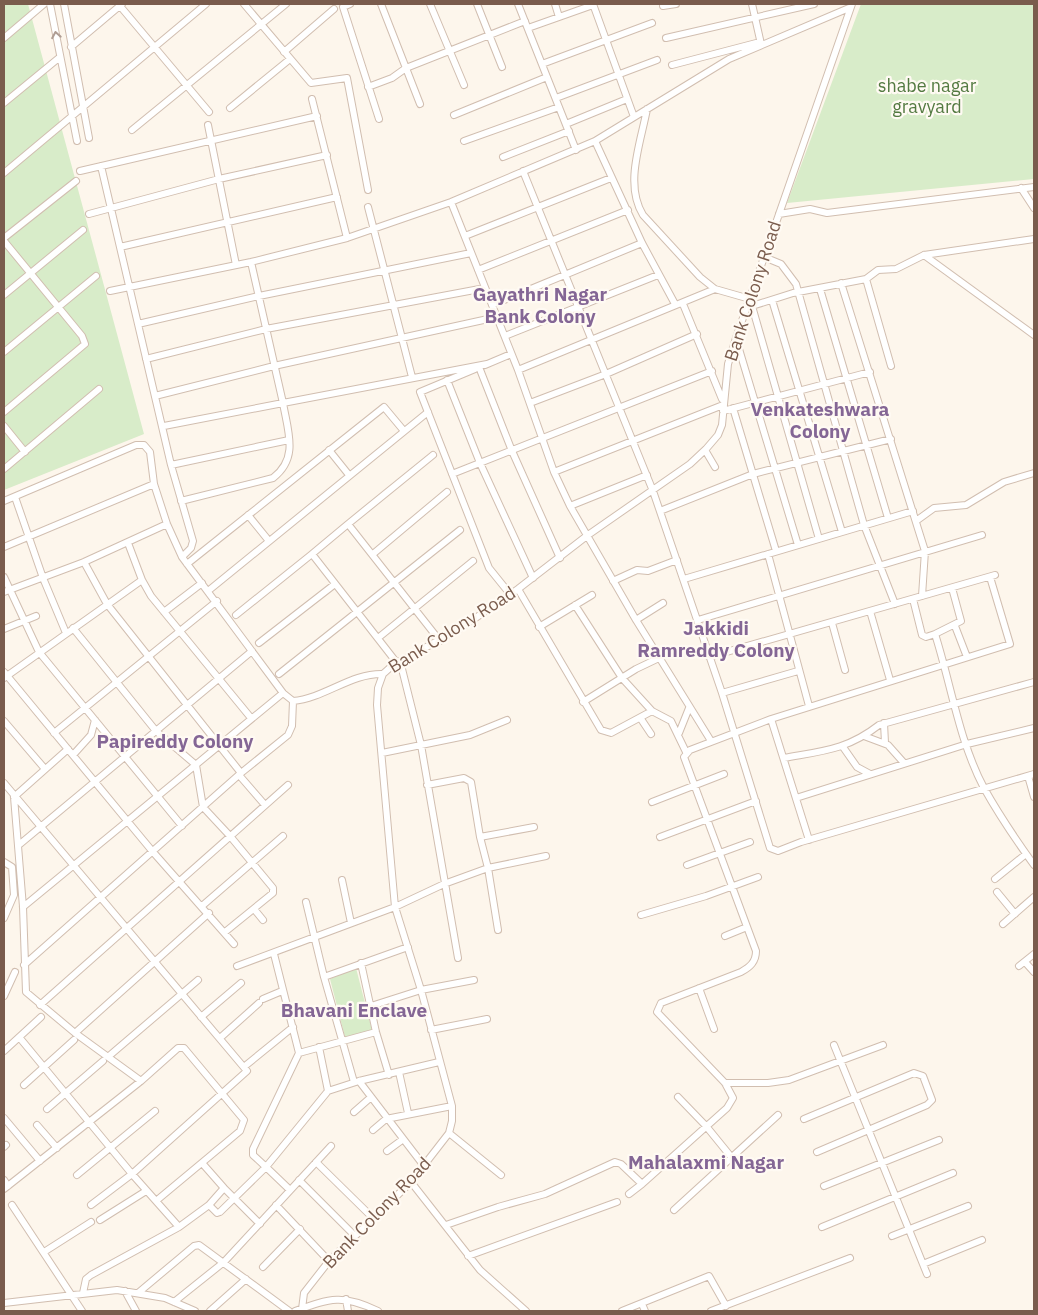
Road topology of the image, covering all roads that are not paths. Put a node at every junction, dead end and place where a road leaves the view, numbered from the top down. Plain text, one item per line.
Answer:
1 (44, 4) edge
2 (50, 4) edge
3 (64, 4) edge
4 (206, 4) edge
5 (244, 4) edge
6 (286, 4) edge
7 (350, 4) edge
8 (381, 4) edge
9 (430, 4) edge
10 (477, 4) edge
11 (518, 4) edge
12 (554, 4) edge
13 (676, 4) edge
14 (752, 4) edge
15 (814, 4) edge
16 (121, 5) edge
17 (593, 5) edge
18 (663, 6) dead end
19 (850, 6) edge
20 (334, 9) dead end
21 (559, 17) junction
22 (756, 18) junction
23 (525, 21) junction
24 (261, 24) junction
25 (652, 24) dead end
26 (528, 28) junction
27 (490, 34) junction
28 (4, 38) edge
29 (666, 38) dead end
30 (606, 40) junction
31 (760, 44) junction
32 (156, 46) junction
33 (72, 47) junction
34 (449, 50) junction
35 (284, 52) junction
36 (60, 57) junction
37 (290, 59) junction
38 (657, 60) dead end
39 (542, 64) junction
40 (672, 65) dead end
41 (502, 67) dead end
42 (406, 68) junction
43 (618, 75) junction
44 (547, 77) junction
45 (188, 85) junction
46 (464, 85) dead end
47 (368, 87) junction
48 (556, 98) junction
49 (312, 99) dead end
50 (627, 99) junction
51 (4, 103) edge
52 (420, 104) dead end
53 (83, 107) junction
54 (559, 107) junction
55 (230, 108) dead end
56 (647, 109) junction
57 (209, 112) dead end
58 (454, 115) dead end
59 (317, 116) junction
60 (72, 117) junction
61 (634, 117) junction
62 (379, 119) dead end
63 (566, 124) junction
64 (208, 125) dead end
65 (132, 130) dead end
66 (569, 132) junction
67 (89, 138) dead end
68 (211, 139) junction
69 (76, 141) dead end
70 (464, 141) dead end
71 (595, 141) junction
72 (576, 150) junction
73 (327, 155) junction
74 (503, 157) dead end
75 (101, 166) junction
76 (5, 170) edge
77 (80, 171) dead end
78 (523, 171) junction
79 (219, 178) junction
80 (611, 178) junction
81 (76, 181) dead end
82 (1034, 187) edge
83 (1021, 188) junction
84 (368, 190) dead end
85 (337, 197) junction
86 (451, 202) junction
87 (368, 207) dead end
88 (111, 208) junction
89 (538, 208) junction
90 (1034, 208) edge
91 (628, 210) junction
92 (89, 214) dead end
93 (779, 214) junction
94 (228, 224) junction
95 (83, 230) dead end
96 (373, 231) junction
97 (465, 236) junction
98 (347, 238) junction
99 (1034, 239) edge
100 (4, 240) edge
101 (551, 241) junction
102 (642, 243) junction
103 (120, 247) junction
104 (471, 253) junction
105 (924, 255) junction
106 (764, 257) junction
107 (251, 262) junction
108 (236, 265) junction
109 (478, 270) junction
110 (384, 272) junction
111 (30, 273) junction
112 (565, 275) junction
113 (658, 275) junction
114 (96, 276) dead end
115 (866, 279) junction
116 (841, 283) junction
117 (129, 287) junction
118 (485, 288) junction
119 (820, 288) junction
120 (715, 289) junction
121 (110, 291) dead end
122 (798, 292) junction
123 (4, 296) edge
124 (259, 296) junction
125 (750, 299) junction
126 (772, 300) junction
127 (675, 304) junction
128 (683, 304) junction
129 (393, 305) junction
130 (492, 305) junction
131 (58, 306) junction
132 (752, 306) junction
133 (578, 308) junction
134 (497, 317) junction
135 (138, 324) junction
136 (266, 329) junction
137 (697, 334) junction
138 (1034, 335) edge
139 (401, 336) junction
140 (505, 336) junction
141 (736, 338) junction
142 (592, 342) junction
143 (4, 352) edge
144 (511, 354) junction
145 (146, 359) junction
146 (487, 364) junction
147 (274, 366) junction
148 (891, 366) dead end
149 (479, 367) junction
150 (518, 370) junction
151 (712, 371) junction
152 (870, 372) junction
153 (606, 374) junction
154 (412, 377) junction
155 (846, 378) junction
156 (448, 380) junction
157 (824, 384) junction
158 (99, 389) dead end
159 (800, 390) junction
160 (155, 396) junction
161 (776, 396) junction
162 (530, 402) junction
163 (755, 402) junction
164 (282, 403) junction
165 (723, 405) junction
166 (620, 408) junction
167 (733, 408) junction
168 (4, 412) edge
169 (428, 412) junction
170 (4, 426) edge
171 (164, 426) junction
172 (404, 431) junction
173 (542, 439) junction
174 (891, 439) junction
175 (289, 440) junction
176 (633, 441) junction
177 (866, 445) junction
178 (329, 450) junction
179 (705, 450) junction
180 (512, 451) junction
181 (843, 451) junction
182 (25, 452) junction
183 (433, 455) dead end
184 (820, 457) junction
185 (480, 463) junction
186 (797, 463) junction
187 (171, 465) junction
188 (715, 467) dead end
189 (4, 469) edge
190 (775, 469) junction
191 (554, 472) junction
192 (1034, 473) edge
193 (452, 474) junction
194 (647, 474) junction
195 (752, 474) junction
196 (349, 475) junction
197 (154, 484) junction
198 (447, 492) dead end
199 (653, 492) junction
200 (15, 497) junction
201 (4, 501) edge
202 (181, 502) junction
203 (570, 506) junction
204 (660, 511) junction
205 (913, 511) junction
206 (248, 515) junction
207 (888, 518) junction
208 (916, 521) junction
209 (167, 524) junction
210 (348, 524) junction
211 (864, 525) junction
212 (460, 530) dead end
213 (842, 532) junction
214 (29, 535) junction
215 (588, 535) junction
216 (982, 535) dead end
217 (819, 539) junction
218 (268, 541) junction
219 (128, 543) junction
220 (798, 545) junction
221 (4, 547) edge
222 (776, 551) junction
223 (925, 551) junction
224 (312, 554) junction
225 (372, 554) junction
226 (768, 554) junction
227 (182, 557) junction
228 (560, 558) junction
229 (677, 560) junction
230 (473, 561) dead end
231 (84, 562) junction
232 (187, 564) junction
233 (880, 565) junction
234 (4, 577) edge
235 (43, 578) junction
236 (533, 578) junction
237 (684, 579) junction
238 (142, 580) junction
239 (613, 580) junction
240 (394, 581) junction
241 (202, 583) junction
242 (335, 584) junction
243 (952, 588) junction
244 (518, 589) junction
245 (7, 591) edge
246 (208, 591) junction
247 (510, 594) junction
248 (592, 595) dead end
249 (779, 596) junction
250 (922, 596) junction
251 (913, 599) junction
252 (217, 601) junction
253 (663, 603) dead end
254 (107, 604) junction
255 (895, 604) junction
256 (575, 605) junction
257 (416, 608) junction
258 (356, 611) junction
259 (870, 611) junction
260 (164, 612) junction
261 (236, 615) dead end
262 (36, 616) dead end
263 (24, 620) junction
264 (636, 620) junction
265 (698, 620) junction
266 (832, 623) junction
267 (539, 626) junction
268 (955, 626) junction
269 (73, 628) junction
270 (4, 629) edge
271 (180, 631) junction
272 (66, 633) junction
273 (936, 634) junction
274 (788, 635) junction
275 (378, 638) junction
276 (440, 641) junction
277 (259, 643) dead end
278 (252, 651) junction
279 (39, 652) junction
280 (149, 656) junction
281 (709, 657) junction
282 (967, 657) junction
283 (659, 658) junction
284 (398, 662) junction
285 (945, 665) junction
286 (845, 670) dead end
287 (798, 671) junction
288 (279, 674) dead end
289 (383, 674) junction
290 (5, 675) edge
291 (218, 678) junction
292 (622, 678) junction
293 (890, 680) junction
294 (117, 682) junction
295 (1034, 682) edge
296 (283, 692) junction
297 (722, 693) junction
298 (293, 701) junction
299 (583, 702) junction
300 (955, 704) junction
301 (187, 705) junction
302 (808, 706) junction
303 (85, 708) junction
304 (689, 708) junction
305 (652, 711) junction
306 (251, 718) junction
307 (641, 719) junction
308 (771, 719) junction
309 (96, 720) junction
310 (507, 720) dead end
311 (884, 723) junction
312 (5, 725) edge
313 (1034, 728) edge
314 (156, 731) junction
315 (54, 733) junction
316 (679, 733) junction
317 (734, 733) junction
318 (651, 734) dead end
319 (864, 736) junction
320 (711, 742) junction
321 (885, 743) junction
322 (422, 744) junction
323 (967, 744) junction
324 (219, 746) junction
325 (843, 747) junction
326 (68, 749) junction
327 (686, 752) junction
328 (382, 753) junction
329 (73, 755) junction
330 (125, 756) junction
331 (784, 758) junction
332 (904, 763) junction
333 (196, 765) junction
334 (45, 769) junction
335 (240, 774) junction
336 (724, 774) dead end
337 (870, 774) junction
338 (1031, 775) edge
339 (94, 781) junction
340 (4, 783) edge
341 (288, 785) dead end
342 (427, 785) junction
343 (695, 785) junction
344 (984, 788) junction
345 (157, 795) junction
346 (14, 797) junction
347 (1034, 797) edge
348 (796, 798) junction
349 (756, 801) junction
350 (652, 802) dead end
351 (265, 805) junction
352 (203, 807) junction
353 (708, 819) junction
354 (126, 821) junction
355 (40, 826) junction
356 (182, 826) junction
357 (534, 827) dead end
358 (230, 836) junction
359 (283, 836) dead end
360 (480, 837) junction
361 (660, 838) dead end
362 (809, 840) junction
363 (750, 842) dead end
364 (20, 844) junction
365 (153, 852) junction
366 (721, 854) junction
367 (1026, 854) junction
368 (546, 856) dead end
369 (4, 862) edge
370 (252, 863) junction
371 (687, 865) dead end
372 (1034, 865) edge
373 (72, 866) junction
374 (488, 868) junction
375 (758, 877) dead end
376 (179, 880) junction
377 (342, 880) dead end
378 (994, 880) dead end
379 (444, 884) junction
380 (732, 886) junction
381 (997, 892) dead end
382 (1034, 897) edge
383 (100, 898) junction
384 (306, 902) dead end
385 (202, 906) junction
386 (23, 907) junction
387 (394, 907) junction
388 (254, 909) junction
389 (210, 914) junction
390 (1015, 914) junction
391 (641, 915) dead end
392 (4, 918) edge
393 (263, 920) dead end
394 (351, 923) junction
395 (1003, 924) dead end
396 (747, 927) junction
397 (126, 928) junction
398 (498, 930) dead end
399 (225, 932) junction
400 (725, 936) dead end
401 (314, 938) junction
402 (234, 944) dead end
403 (408, 947) junction
404 (274, 954) junction
405 (1034, 954) edge
406 (458, 958) dead end
407 (154, 963) junction
408 (361, 963) junction
409 (24, 965) junction
410 (237, 966) dead end
411 (14, 972) dead end
412 (1034, 972) edge
413 (324, 978) junction
414 (198, 980) dead end
415 (474, 980) dead end
416 (241, 983) dead end
417 (699, 988) junction
418 (422, 990) junction
419 (282, 991) junction
420 (181, 994) junction
421 (4, 996) edge
422 (40, 1006) junction
423 (371, 1006) junction
424 (201, 1017) junction
425 (41, 1018) dead end
426 (487, 1018) dead end
427 (293, 1027) junction
428 (714, 1029) dead end
429 (431, 1030) junction
430 (75, 1032) junction
431 (376, 1032) junction
432 (19, 1037) junction
433 (220, 1038) junction
434 (74, 1040) dead end
435 (342, 1041) junction
436 (834, 1045) dead end
437 (883, 1045) dead end
438 (319, 1047) junction
439 (4, 1051) edge
440 (299, 1052) junction
441 (109, 1056) junction
442 (103, 1061) dead end
443 (439, 1062) junction
444 (840, 1062) junction
445 (245, 1066) junction
446 (44, 1067) junction
447 (399, 1072) junction
448 (389, 1075) junction
449 (140, 1081) junction
450 (356, 1082) junction
451 (724, 1083) junction
452 (24, 1085) dead end
453 (328, 1091) junction
454 (66, 1093) junction
455 (222, 1095) junction
456 (678, 1097) dead end
457 (370, 1098) junction
458 (854, 1098) junction
459 (452, 1106) junction
460 (47, 1109) dead end
461 (155, 1111) dead end
462 (354, 1112) dead end
463 (408, 1113) junction
464 (778, 1115) dead end
465 (4, 1118) edge
466 (386, 1119) junction
467 (804, 1119) dead end
468 (90, 1121) junction
469 (37, 1125) dead end
470 (706, 1126) junction
471 (373, 1130) dead end
472 (867, 1130) junction
473 (449, 1133) junction
474 (402, 1140) junction
475 (938, 1140) dead end
476 (331, 1146) dead end
477 (111, 1147) junction
478 (57, 1148) junction
479 (387, 1151) dead end
480 (817, 1152) dead end
481 (732, 1158) junction
482 (40, 1161) junction
483 (316, 1162) junction
484 (202, 1163) junction
485 (881, 1163) junction
486 (266, 1166) junction
487 (424, 1166) junction
488 (952, 1173) dead end
489 (132, 1174) junction
490 (77, 1175) dead end
491 (501, 1175) dead end
492 (4, 1180) edge
493 (299, 1180) junction
494 (411, 1182) junction
495 (642, 1184) junction
496 (824, 1186) dead end
497 (6, 1188) edge
498 (224, 1188) junction
499 (146, 1190) junction
500 (290, 1190) junction
501 (629, 1194) dead end
502 (895, 1197) junction
503 (235, 1199) junction
504 (156, 1201) junction
505 (617, 1202) dead end
506 (12, 1205) dead end
507 (91, 1205) dead end
508 (208, 1205) junction
509 (276, 1205) junction
510 (968, 1206) dead end
511 (674, 1210) dead end
512 (373, 1218) junction
513 (100, 1220) dead end
514 (91, 1222) dead end
515 (260, 1224) junction
516 (446, 1225) junction
517 (180, 1227) junction
518 (822, 1227) dead end
519 (300, 1229) junction
520 (909, 1229) junction
521 (354, 1235) junction
522 (892, 1236) dead end
523 (982, 1240) dead end
524 (44, 1252) junction
525 (468, 1256) junction
526 (850, 1258) dead end
527 (329, 1260) junction
528 (224, 1262) junction
529 (923, 1264) junction
530 (263, 1266) dead end
531 (927, 1274) dead end
532 (246, 1279) junction
533 (125, 1290) junction
534 (83, 1293) junction
535 (138, 1293) junction
536 (72, 1294) junction
537 (346, 1299) junction
538 (5, 1300) edge
539 (174, 1302) junction
540 (642, 1304) junction
541 (726, 1306) junction
542 (298, 1310) edge
543 (82, 1311) edge
544 (136, 1311) edge
545 (193, 1311) edge
546 (210, 1311) edge
547 (288, 1311) edge
548 (348, 1311) edge
549 (378, 1311) edge
550 (526, 1311) edge
551 (622, 1311) edge
552 (645, 1311) edge
553 (711, 1311) edge

1 - 28 street
36 -> 2 street
3 - 33 street
4 - 32 street
5 - 24 street
6 - 24 street
7 - 47 street
8 - 42 street
9 - 34 street
10 - 27 street
11 - 23 street
12 - 21 street
13 - 18 street
14 - 22 street
15 - 22 street
16 - 32 street
16 - 33 street
17 - 21 street
17 - 30 street
19 - 31 street
19 - 93 street, Bank Colony Road
20 - 35 street
21 - 26 street
22 - 29 street
22 - 31 street
23 - 26 street
23 - 27 street
24 - 35 street
24 - 45 street
25 - 30 street
26 - 39 street
27 - 34 street
27 - 41 street
30 - 39 street
30 - 43 street
31 - 40 street
31 - 56 street
32 - 45 street
32 - 53 street
33 - 53 street
34 - 42 street
34 - 46 street
35 - 37 street
36 - 51 street
36 - 60 street
37 - 55 street
37 - 84 street
38 - 43 street
39 - 44 street
42 - 47 street
42 - 52 street
43 - 48 street
43 - 50 street
44 - 48 street
44 - 58 street
45 - 57 street
45 - 65 street
47 - 62 street
48 - 54 street
49 - 59 street
50 - 61 street
50 - 63 street
53 - 60 street
53 - 67 street
54 - 63 street
54 - 70 street
56 - 61 street
56 - 120 street
59 - 68 street
59 - 73 street
60 - 69 street
60 - 76 street
61 - 71 street
63 - 66 street
64 - 68 street
66 - 72 street
66 - 74 street
68 - 75 street
68 - 79 street
71 - 72 street
71 - 80 street
72 - 78 street
73 - 79 street
73 - 85 street
75 - 77 street
75 - 88 street
78 - 86 street
78 - 89 street
79 - 88 street
79 - 94 street
80 - 89 street
80 - 91 street
81 - 100 street
82 - 83 street
83 - 90 street
83 - 93 street
85 - 94 street
85 - 98 street
86 - 96 street
86 - 97 street
87 - 96 street
88 - 92 street
88 - 103 street
89 - 97 street
89 - 101 street
91 - 101 street
91 - 102 street
93 - 106 street, Bank Colony Road
94 - 103 street
94 - 108 street
95 - 111 street
96 - 98 street
96 - 110 street
97 - 104 street
98 - 107 street
99 - 105 street
100 - 111 street
101 - 109 street
101 - 112 street
102 - 112 street
102 - 113 street
103 - 117 street
104 - 109 street
104 - 110 street
105 - 115 street
105 - 138 street
106 - 122 street
106 - 125 street, Bank Colony Road
107 - 108 street
107 - 124 street
108 - 117 street
109 - 118 street
110 - 124 street
110 - 129 street
111 - 123 street
111 - 131 street
112 - 130 street
112 - 133 street
113 - 127 street
113 - 133 street
114 - 131 street
115 - 116 street
115 - 148 street
116 - 119 street
116 - 152 street
117 - 121 street
117 - 135 street
118 - 129 street
118 - 130 street
119 - 122 street
119 - 155 street
120 - 125 street
120 - 128 street
122 - 126 street
122 - 157 street
124 - 135 street
124 - 136 street
125 - 132 street
125 - 141 street, Bank Colony Road
126 - 132 street
126 - 159 street
127 - 128 street
127 - 142 street
128 - 137 street
129 - 136 street
129 - 139 street
130 - 134 street
131 - 143 street
131 - 168 street
132 - 161 street
133 - 140 street
133 - 142 street
134 - 139 street
134 - 140 street
135 - 145 street
136 - 145 street
136 - 147 street
137 - 151 street
137 - 153 street
139 - 147 street
139 - 154 street
140 - 144 street
141 - 163 street
141 - 165 street, Bank Colony Road
142 - 150 street
142 - 153 street
144 - 146 street
144 - 150 street
145 - 160 street
146 - 149 street
146 - 154 street
147 - 160 street
147 - 164 street
149 - 156 street
149 - 180 street
150 - 162 street
151 - 165 street
151 - 166 street
152 - 155 street
152 - 174 street
153 - 162 street
153 - 166 street
154 - 164 street
155 - 157 street
155 - 177 street
156 - 169 street
156 - 185 street
157 - 159 street
157 - 181 street
158 - 182 street
159 - 161 street
159 - 184 street
160 - 171 street
161 - 163 street
161 - 186 street
162 - 173 street
163 - 167 street
163 - 190 street
164 - 171 street
164 - 175 street
165 - 167 street
165 - 176 street
165 - 179 street, Bank Colony Road
166 - 173 street
166 - 176 street
167 - 195 street
169 - 172 street
169 - 193 street
170 - 182 street
171 - 187 street
172 - 178 street
172 - 196 street
173 - 180 street
173 - 191 street
174 - 177 street
174 - 205 street
175 - 187 street
175 - 202 street
176 - 191 street
176 - 194 street
177 - 181 street
177 - 207 street
178 - 196 street
178 - 206 street
179 - 188 street
179 - 199 street, Bank Colony Road
180 - 185 street
180 - 228 street
181 - 184 street
181 - 211 street
182 - 189 street
183 - 210 street
184 - 186 street
184 - 213 street
185 - 193 street
185 - 236 street
186 - 190 street
186 - 217 street
187 - 202 street
190 - 195 street
190 - 220 street
191 - 203 street
192 - 208 street
193 - 247 street
194 - 199 street
194 - 203 street
195 - 204 street
195 - 222 street
196 - 218 street
197 - 200 street
197 - 209 street
197 - 214 street
198 - 225 street
199 - 204 street
199 - 215 street, Bank Colony Road
200 - 201 street
200 - 214 street
202 - 227 street
203 - 215 street
204 - 229 street
205 - 207 street
205 - 208 street
206 - 218 street
206 - 232 street
207 - 211 street
208 - 223 street
209 - 219 street
209 - 227 street
210 - 224 street
210 - 225 street
211 - 213 street
211 - 233 street
212 - 240 street
213 - 217 street
214 - 221 street
214 - 235 street
215 - 228 street, Bank Colony Road
215 - 239 street
216 - 223 street
217 - 220 street
218 - 246 street
219 - 231 street
219 - 238 street
220 - 222 street
222 - 226 street
223 - 233 street
223 - 250 street
224 - 242 street
224 - 261 street
225 - 240 street
226 - 237 street
226 - 249 street
227 - 232 street
228 - 236 street, Bank Colony Road
229 - 237 street
229 - 239 street
230 - 257 street
231 - 235 street
231 - 254 street
232 - 241 street
233 - 249 street
233 - 255 street
234 - 245 street
235 - 245 street
235 - 272 street
236 - 244 street, Bank Colony Road
237 - 265 street
238 - 254 street
238 - 260 street
239 - 264 street
240 - 257 street
240 - 258 street
241 - 246 street
241 - 260 street
242 - 258 street
242 - 277 street
243 - 250 street
243 - 268 street
243 - 282 street
244 - 247 street, Bank Colony Road
244 - 267 street
245 - 263 street
246 - 252 street
247 - 276 street, Bank Colony Road
248 - 256 street
249 - 265 street
249 - 274 street
250 - 251 street
251 - 255 street
251 - 273 street
252 - 271 street
252 - 278 street
253 - 264 street
254 - 269 street
254 - 280 street
255 - 259 street
256 - 267 street
256 - 292 street
257 - 275 street
257 - 276 street
258 - 275 street
258 - 288 street
259 - 266 street
259 - 293 street
260 - 271 street
262 - 263 street
263 - 270 street
263 - 279 street
264 - 283 street
265 - 281 street
266 - 274 street
266 - 286 street
267 - 299 street
268 - 273 street
268 - 282 street
269 - 272 street
269 - 294 street
271 - 280 street
271 - 291 street
272 - 279 street
273 - 285 street
274 - 281 street
274 - 287 street
275 - 284 street
276 - 284 street, Bank Colony Road
278 - 291 street
278 - 296 street
279 - 290 street
279 - 303 street
280 - 294 street
280 - 301 street
281 - 297 street
282 - 285 street
283 - 292 street
283 - 304 street
284 - 289 street, Bank Colony Road
284 - 322 street
285 - 293 street
285 - 300 street
287 - 297 street
287 - 302 street
289 - 298 street
289 - 328 street, Bank Colony Road
290 - 315 street
291 - 301 street
291 - 306 street
292 - 299 street
292 - 305 street
293 - 302 street
294 - 303 street
294 - 314 street
295 - 300 street
296 - 298 street
296 - 306 street
297 - 317 street
298 - 335 street
299 - 307 street
300 - 311 street
300 - 323 street
301 - 314 street
301 - 324 street
302 - 308 street
303 - 309 street
303 - 315 street
304 - 316 street
304 - 320 street
305 - 307 street
305 - 316 street
306 - 324 street
307 - 318 street
308 - 317 street
308 - 331 street
309 - 329 street
309 - 330 street
310 - 322 street
311 - 319 street
311 - 321 street
312 - 334 street
313 - 323 street
314 - 330 street
314 - 333 street
315 - 326 street
316 - 327 street
317 - 320 street
317 - 349 street
319 - 321 street
319 - 325 street
320 - 327 street
321 - 332 street
322 - 328 street
322 - 342 street
323 - 332 street
323 - 344 street
324 - 333 street
324 - 335 street
325 - 331 street
325 - 337 street
326 - 329 street
326 - 334 street
327 - 343 street
328 - 387 street, Bank Colony Road
329 - 339 street
330 - 339 street
330 - 345 street
331 - 348 street
332 - 337 street
333 - 345 street
333 - 352 street
334 - 346 street
335 - 351 street
335 - 352 street
336 - 343 street
337 - 348 street
338 - 344 street
338 - 347 street
339 - 354 street
339 - 355 street
340 - 346 street
341 - 351 street
342 - 360 street
342 - 379 street
343 - 350 street
343 - 353 street
344 - 362 street
344 - 367 street
345 - 354 street
345 - 356 street
346 - 355 street
346 - 364 street
348 - 362 street
349 - 353 street
349 - 362 street
351 - 358 street
352 - 356 street
352 - 358 street
353 - 361 street
353 - 366 street
354 - 365 street
354 - 373 street
355 - 364 street
355 - 373 street
356 - 365 street
357 - 360 street
358 - 370 street
358 - 376 street
359 - 370 street
360 - 374 street
363 - 366 street
364 - 386 street
365 - 376 street
365 - 383 street
366 - 371 street
366 - 380 street
367 - 372 street
367 - 378 street
368 - 374 street
369 - 392 street
370 - 385 street
370 - 388 street
373 - 383 street
373 - 386 street
374 - 379 street
374 - 398 street
375 - 380 street
376 - 385 street
376 - 397 street
377 - 394 street
379 - 387 street
379 - 406 street
380 - 391 street
380 - 396 street
381 - 390 street
382 - 390 street
383 - 397 street
383 - 409 street
384 - 401 street
385 - 389 street
386 - 409 street
387 - 394 street
387 - 403 street, Bank Colony Road
388 - 393 street
388 - 399 street
389 - 399 street
389 - 407 street
390 - 395 street
394 - 401 street
396 - 400 street
396 - 417 street
397 - 407 street
397 - 422 street
399 - 402 street
401 - 404 street
401 - 413 street
403 - 408 street
403 - 418 street, Bank Colony Road
404 - 410 street
404 - 419 street
405 - 412 street
407 - 420 street
407 - 430 street
408 - 413 street
408 - 423 street
409 - 422 street
411 - 421 street
413 - 435 street
414 - 420 street
415 - 418 street
416 - 424 street
417 - 428 street
417 - 451 street
418 - 423 street
418 - 429 street, Bank Colony Road
419 - 427 street
419 - 433 street
420 - 424 street
420 - 441 street
422 - 430 street
423 - 431 street
424 - 433 street
425 - 432 street
426 - 429 street
427 - 440 street
427 - 445 street
429 - 443 street, Bank Colony Road
430 - 441 street
431 - 435 street
431 - 448 street
432 - 439 street
432 - 446 street
433 - 445 street
434 - 446 street
435 - 438 street
435 - 450 street
436 - 444 street
437 - 444 street
438 - 440 street
438 - 453 street
440 - 486 street
441 - 449 street
442 - 454 street
443 - 447 street
443 - 459 street, Bank Colony Road
444 - 451 street
444 - 458 street
445 - 455 street
446 - 452 street
446 - 454 street
447 - 448 street
447 - 463 street
448 - 450 street
449 - 455 street
449 - 468 street
450 - 453 street
450 - 457 street
451 - 470 street
453 - 486 street
454 - 460 street
454 - 468 street
455 - 484 street
455 - 489 street
456 - 470 street
457 - 462 street
457 - 466 street
458 - 467 street
458 - 472 street
458 - 472 street
459 - 463 street
459 - 473 street, Bank Colony Road
461 - 477 street
463 - 466 street
464 - 481 street
465 - 482 street
466 - 471 street
466 - 474 street
468 - 477 street
468 - 478 street
469 - 478 street
470 - 481 street
470 - 495 street
472 - 480 street
472 - 485 street
473 - 487 street, Bank Colony Road
473 - 491 street
474 - 479 street
474 - 487 street
475 - 485 street
476 - 483 street
477 - 489 street
477 - 490 street
478 - 482 street
481 - 511 street
482 - 497 street
483 - 493 street
483 - 512 street
484 - 498 street
484 - 504 street
485 - 496 street
485 - 502 street
486 - 500 street
486 - 503 street
487 - 494 street, Bank Colony Road
488 - 502 street
489 - 499 street
489 - 507 street
492 - 497 street
493 - 500 street
493 - 521 street
494 - 512 street, Bank Colony Road
494 - 516 street
495 - 501 street
495 - 516 street
498 - 503 street
498 - 508 street
499 - 504 street
499 - 513 street
500 - 509 street
502 - 518 street
502 - 520 street
503 - 508 street
503 - 515 street
504 - 517 street
505 - 525 street
506 - 524 street
508 - 517 street
509 - 515 street
509 - 519 street
510 - 520 street
512 - 521 street, Bank Colony Road
514 - 524 street
515 - 528 street
516 - 525 street
517 - 534 street
519 - 527 street
519 - 530 street
520 - 522 street
520 - 529 street
521 - 527 street, Bank Colony Road
523 - 529 street
524 - 536 street
525 - 550 street
526 - 541 street
527 - 542 street, Bank Colony Road
528 - 532 street
528 - 535 street
528 - 539 street
529 - 531 street
532 - 546 street
532 - 547 street
533 - 534 street
533 - 535 street
533 - 544 street
534 - 536 street
535 - 539 street
536 - 538 street
536 - 543 street
537 - 542 street
537 - 548 street
537 - 549 street
539 - 545 street
540 - 541 street
540 - 551 street
540 - 552 street
541 - 553 street

